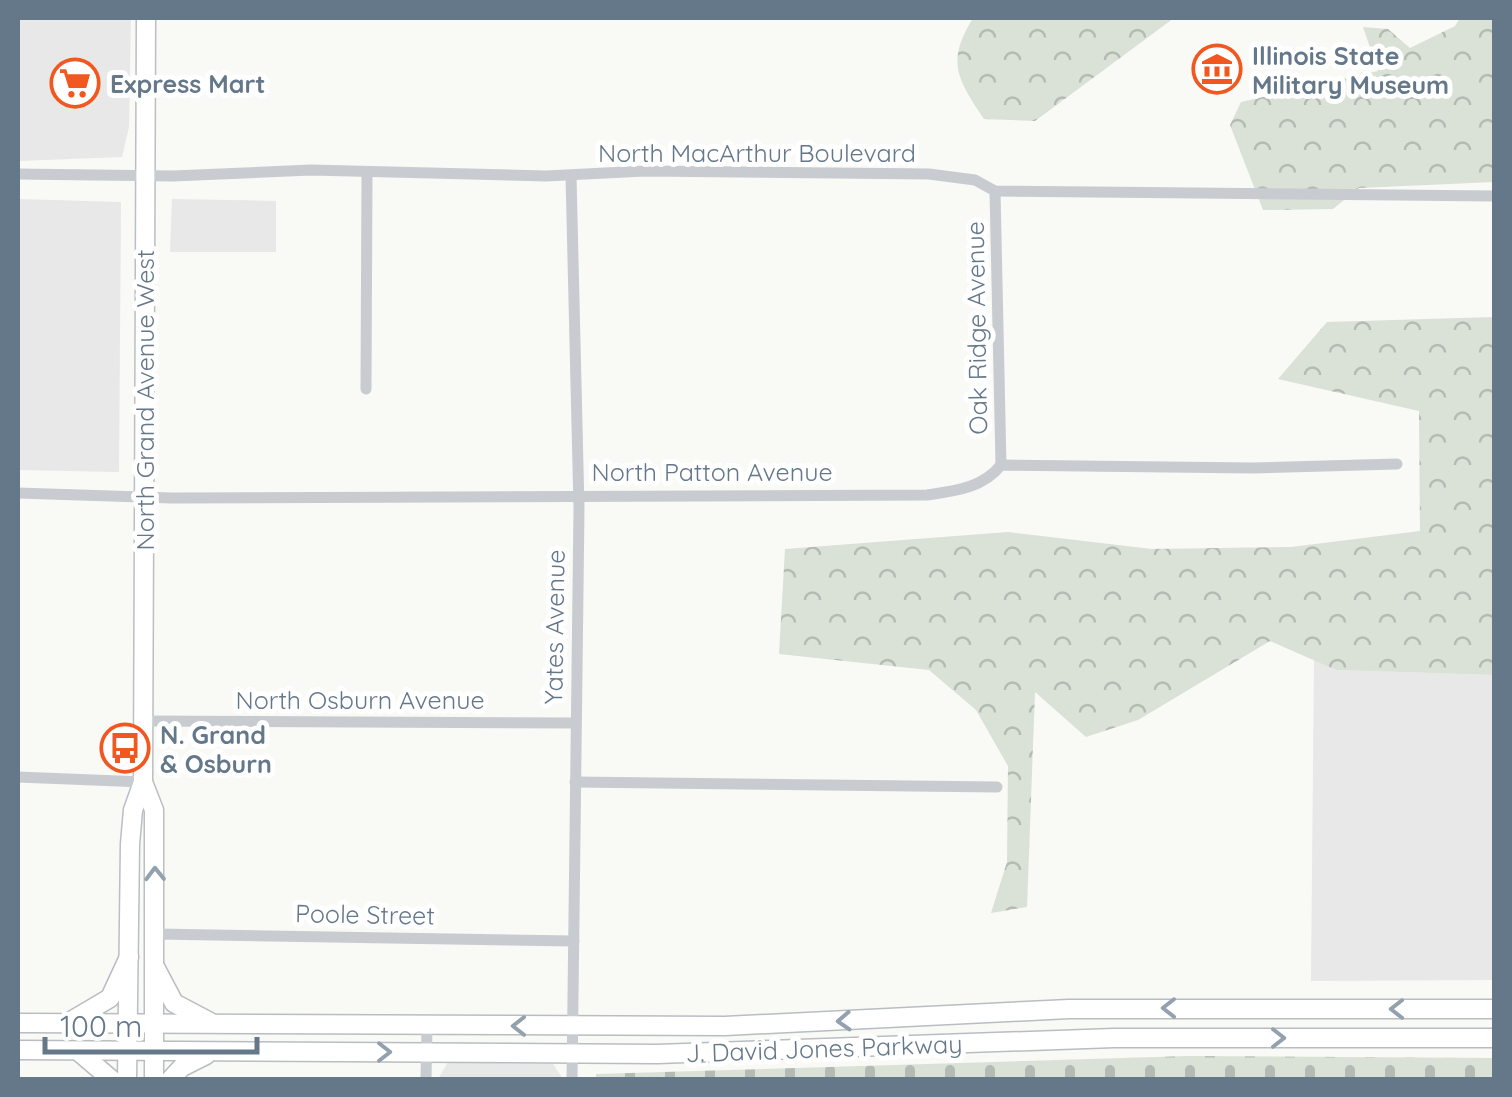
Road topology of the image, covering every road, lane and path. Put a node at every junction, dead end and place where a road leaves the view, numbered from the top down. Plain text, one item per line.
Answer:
1 (146, 18) edge
2 (18, 174) edge
3 (368, 174) junction
4 (145, 175) junction
5 (571, 176) junction
6 (995, 191) junction
7 (1494, 196) edge
8 (366, 389) dead end
9 (1002, 464) junction
10 (1397, 464) dead end
11 (18, 492) edge
12 (578, 494) junction
13 (144, 496) junction
14 (143, 721) junction
15 (576, 723) junction
16 (18, 777) edge
17 (143, 782) junction
18 (576, 782) junction
19 (998, 787) dead end
20 (156, 934) junction
21 (574, 941) junction
22 (129, 958) junction
23 (155, 967) junction
24 (1494, 1009) edge
25 (18, 1023) edge
26 (66, 1023) junction
27 (128, 1024) junction
28 (155, 1024) junction
29 (215, 1024) junction
30 (426, 1026) junction
31 (574, 1027) junction
32 (1494, 1038) edge
33 (18, 1050) edge
34 (78, 1051) junction
35 (128, 1051) junction
36 (154, 1051) junction
37 (216, 1051) junction
38 (426, 1052) junction
39 (574, 1053) junction
40 (112, 1080) edge
41 (128, 1080) edge
42 (154, 1080) edge
43 (170, 1080) edge
44 (426, 1080) edge
45 (572, 1080) edge

1 - 4 main road, North Grand Avenue West
2 - 4 street, North MacArthur Boulevard
3 - 4 street, North MacArthur Boulevard
3 - 5 street, North MacArthur Boulevard
3 - 8 street
4 - 13 main road, North Grand Avenue West
5 - 6 street, North MacArthur Boulevard
5 - 12 street, Yates Avenue
6 - 7 street, North MacArthur Boulevard
6 - 9 street, Oak Ridge Avenue
9 - 10 street
9 - 12 street, North Patton Avenue
11 - 13 street, North Patton Avenue
12 - 13 street, North Patton Avenue
12 - 15 street, Yates Avenue
13 - 14 main road, North Grand Avenue West
14 - 15 street, North Osburn Avenue
14 - 17 main road, North Grand Avenue West
15 - 18 street, Yates Avenue
16 - 17 street
20 -> 17 main road, North Grand Avenue West
17 - 22 main road, North Grand Avenue West
18 - 19 street
18 - 21 street, Yates Avenue
20 - 21 street, Poole Street
20 - 23 main road, North Grand Avenue West
21 - 31 street, Yates Avenue
22 - 26 main road
22 - 27 main road, North Grand Avenue West
23 - 28 main road, North Grand Avenue West
23 - 29 main road
24 -> 31 main road, J. David Jones Parkway
25 - 26 main road, J. David Jones Parkway
26 - 27 main road, J. David Jones Parkway
27 - 28 main road, J. David Jones Parkway
27 - 35 main road, North Grand Avenue West
28 - 29 main road, J. David Jones Parkway
28 - 36 main road, North Grand Avenue West
29 - 30 main road, J. David Jones Parkway
31 -> 30 main road, J. David Jones Parkway
30 - 38 street
31 - 39 street, Yates Avenue
39 -> 32 main road, J. David Jones Parkway
33 - 34 main road, J. David Jones Parkway
34 - 35 main road, J. David Jones Parkway
34 - 40 main road
35 - 36 main road, J. David Jones Parkway
35 - 41 main road, North Grand Avenue West
36 - 37 main road, J. David Jones Parkway
36 - 42 main road, North Grand Avenue West
37 -> 38 main road, J. David Jones Parkway
37 - 43 main road
38 - 39 main road, J. David Jones Parkway
38 - 44 street
39 - 45 street, Yates Avenue

